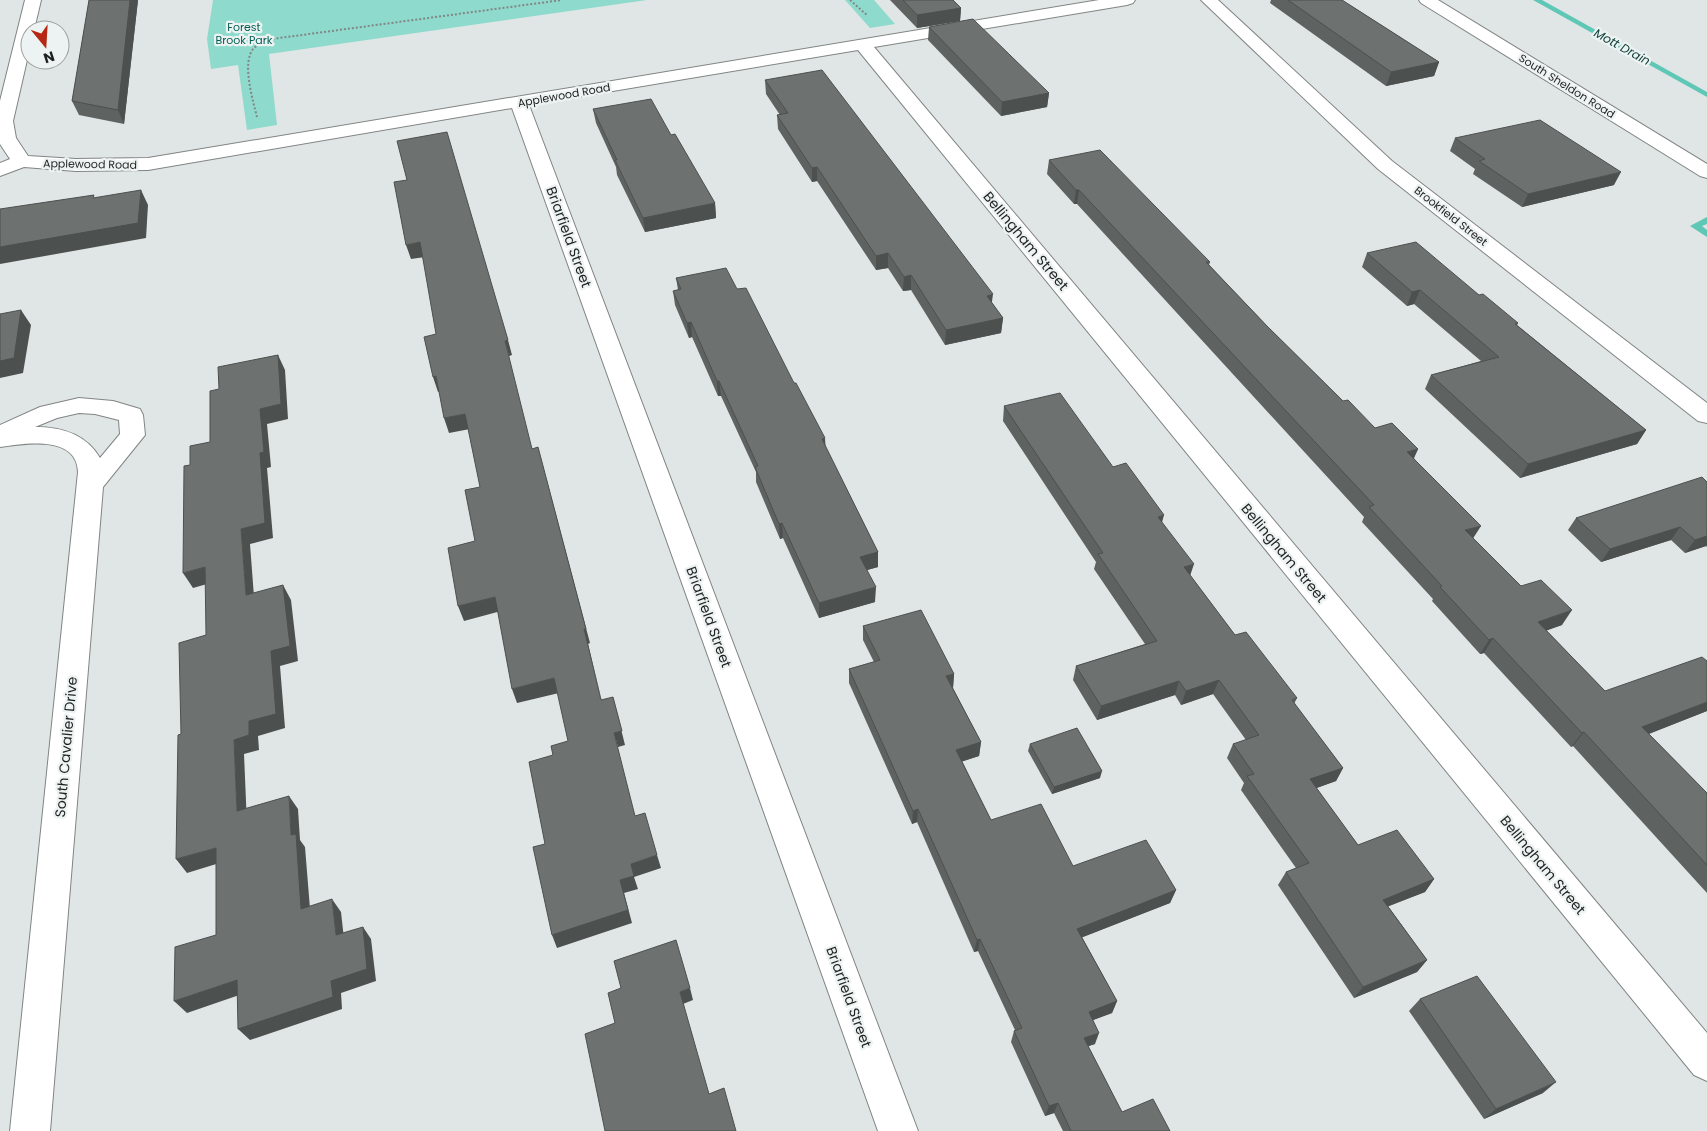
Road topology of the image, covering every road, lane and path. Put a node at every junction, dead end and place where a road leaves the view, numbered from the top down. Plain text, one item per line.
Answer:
1 (33, 0) edge
2 (562, 0) edge
3 (1127, 0) edge
4 (1209, 0) edge
5 (1427, 0) edge
6 (862, 44) junction
7 (519, 102) junction
8 (258, 120) dead end
9 (22, 161) junction
10 (0, 170) edge
11 (1707, 172) edge
12 (1707, 415) edge
13 (0, 435) edge
14 (0, 439) edge
15 (90, 486) junction
16 (1707, 1062) edge
17 (30, 1131) edge
18 (898, 1131) edge

1 - 9 street
2 - 8 path
3 - 6 street, Applewood Road
4 - 12 street, Brookfield Street
5 - 11 street, South Sheldon Road
6 - 7 street, Applewood Road
6 - 16 street, Bellingham Street
7 - 9 street, Applewood Road
7 - 18 street, Briarfield Street
9 - 10 street, Applewood Road
13 - 15 street
14 - 15 street, South Cavalier Drive
15 - 17 street, South Cavalier Drive

